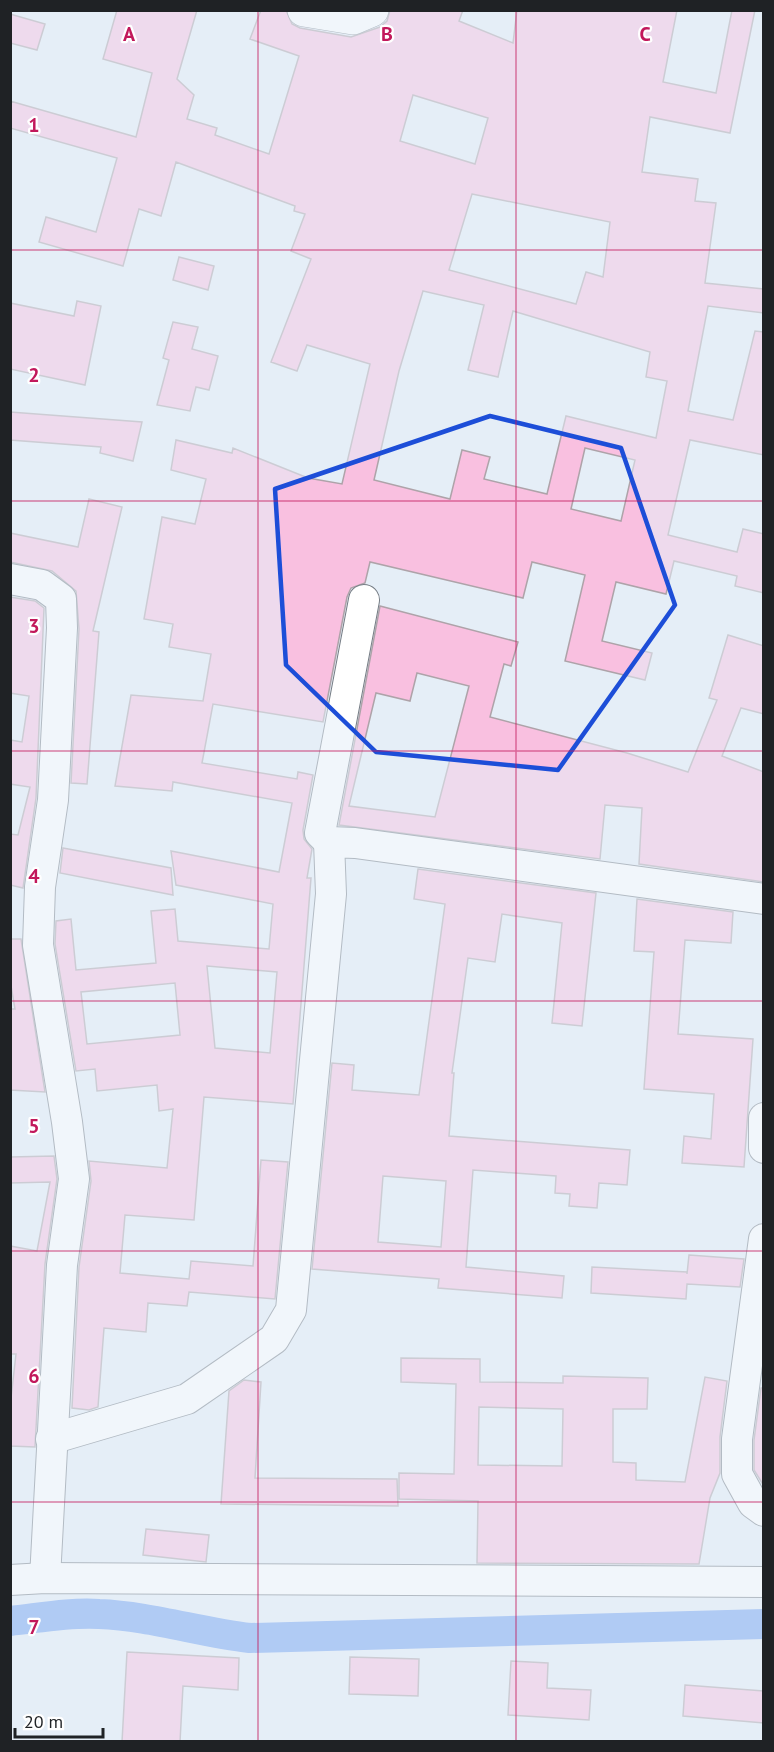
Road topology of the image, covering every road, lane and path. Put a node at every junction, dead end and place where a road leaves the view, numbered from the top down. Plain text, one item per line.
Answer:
1 (304, 10) edge
2 (372, 10) edge
3 (10, 579) edge
4 (364, 600) dead end
5 (329, 842) junction
6 (764, 898) edge
7 (764, 1118) edge
8 (764, 1148) edge
9 (764, 1239) edge
10 (51, 1439) junction
11 (764, 1511) edge
12 (45, 1578) junction
13 (10, 1581) edge
14 (764, 1582) edge

1 - 2 street
3 - 10 street
4 - 5 street
5 - 6 street
5 - 10 street
7 - 8 street
9 - 11 street
10 - 12 street
12 - 13 street
12 - 14 street

